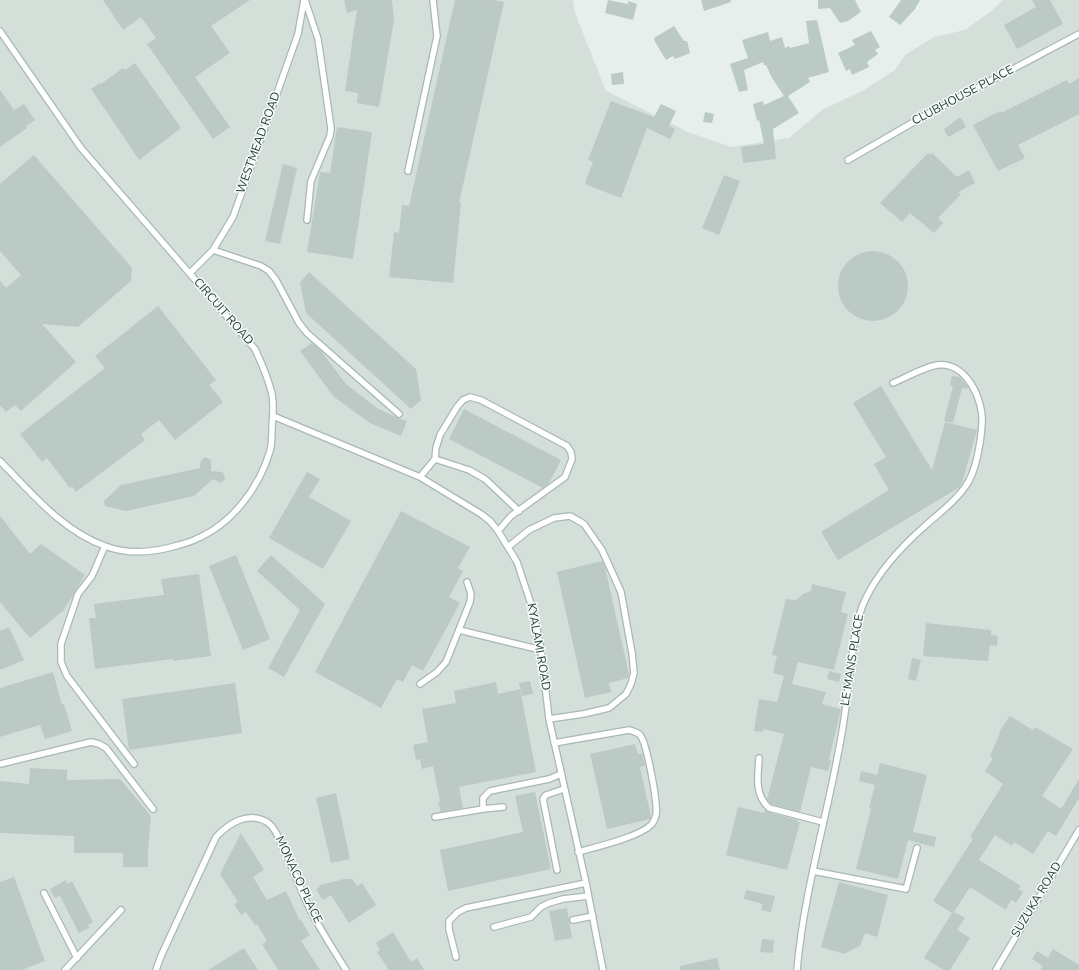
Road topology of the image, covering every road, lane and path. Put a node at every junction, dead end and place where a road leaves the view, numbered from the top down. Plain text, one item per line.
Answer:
1 (304, 0) edge
2 (433, 0) edge
3 (0, 31) edge
4 (1079, 34) edge
5 (848, 160) dead end
6 (408, 172) dead end
7 (307, 220) dead end
8 (214, 250) junction
9 (190, 273) junction
10 (893, 383) dead end
11 (399, 414) dead end
12 (273, 416) junction
13 (435, 459) junction
14 (0, 461) edge
15 (420, 477) junction
16 (519, 511) junction
17 (498, 531) junction
18 (105, 546) junction
19 (508, 547) junction
20 (467, 582) dead end
21 (459, 630) junction
22 (541, 650) junction
23 (420, 684) dead end
24 (550, 719) junction
25 (554, 743) junction
26 (759, 758) dead end
27 (0, 764) edge
28 (134, 764) dead end
29 (561, 774) junction
30 (564, 789) junction
31 (503, 807) dead end
32 (153, 808) dead end
33 (483, 809) junction
34 (435, 817) dead end
35 (823, 822) junction
36 (1079, 830) edge
37 (917, 848) dead end
38 (578, 852) junction
39 (557, 870) dead end
40 (813, 871) junction
41 (586, 883) junction
42 (44, 893) dead end
43 (588, 896) junction
44 (121, 910) dead end
45 (592, 916) junction
46 (573, 920) dead end
47 (494, 927) dead end
48 (456, 957) dead end
49 (77, 958) junction
50 (65, 970) edge
51 (156, 970) edge
52 (346, 970) edge
53 (603, 970) edge
54 (797, 970) edge
55 (996, 970) edge

1 - 7 lane
1 - 8 lane, WESTMEAD ROAD
2 - 6 lane
3 - 9 lane, CIRCUIT ROAD
4 - 5 lane, CLUBHOUSE PLACE
8 - 9 lane, WESTMEAD ROAD
8 - 11 lane
9 - 12 lane, CIRCUIT ROAD
10 - 35 lane, LE MANS PLACE
12 - 15 lane, KYALAMI ROAD
12 - 18 lane, CIRCUIT ROAD
13 - 15 lane
13 - 16 lane
13 - 16 lane
14 - 18 lane, CIRCUIT ROAD
15 - 17 lane, KYALAMI ROAD
16 - 17 lane
17 - 19 lane, KYALAMI ROAD
18 - 28 lane
19 - 22 lane, KYALAMI ROAD
19 - 24 lane
20 - 21 lane
21 - 22 lane
21 - 23 lane
22 - 24 lane, KYALAMI ROAD
24 - 25 lane, KYALAMI ROAD
25 - 29 lane, KYALAMI ROAD
25 - 38 lane
26 - 35 lane
27 - 32 lane
29 - 30 lane, KYALAMI ROAD
29 - 33 lane
30 - 38 lane, KYALAMI ROAD
30 - 39 lane
31 - 33 lane
33 - 34 lane
35 - 40 lane, LE MANS PLACE
36 - 55 lane, SUZUKA ROAD
37 - 40 lane
38 - 41 lane, KYALAMI ROAD
40 - 54 lane, LE MANS PLACE
41 - 43 lane, KYALAMI ROAD
41 - 48 lane
42 - 49 lane
43 - 45 lane, KYALAMI ROAD
43 - 47 lane
44 - 49 lane
45 - 46 lane
45 - 53 lane, KYALAMI ROAD
49 - 50 lane
51 - 52 lane, MONACO PLACE

